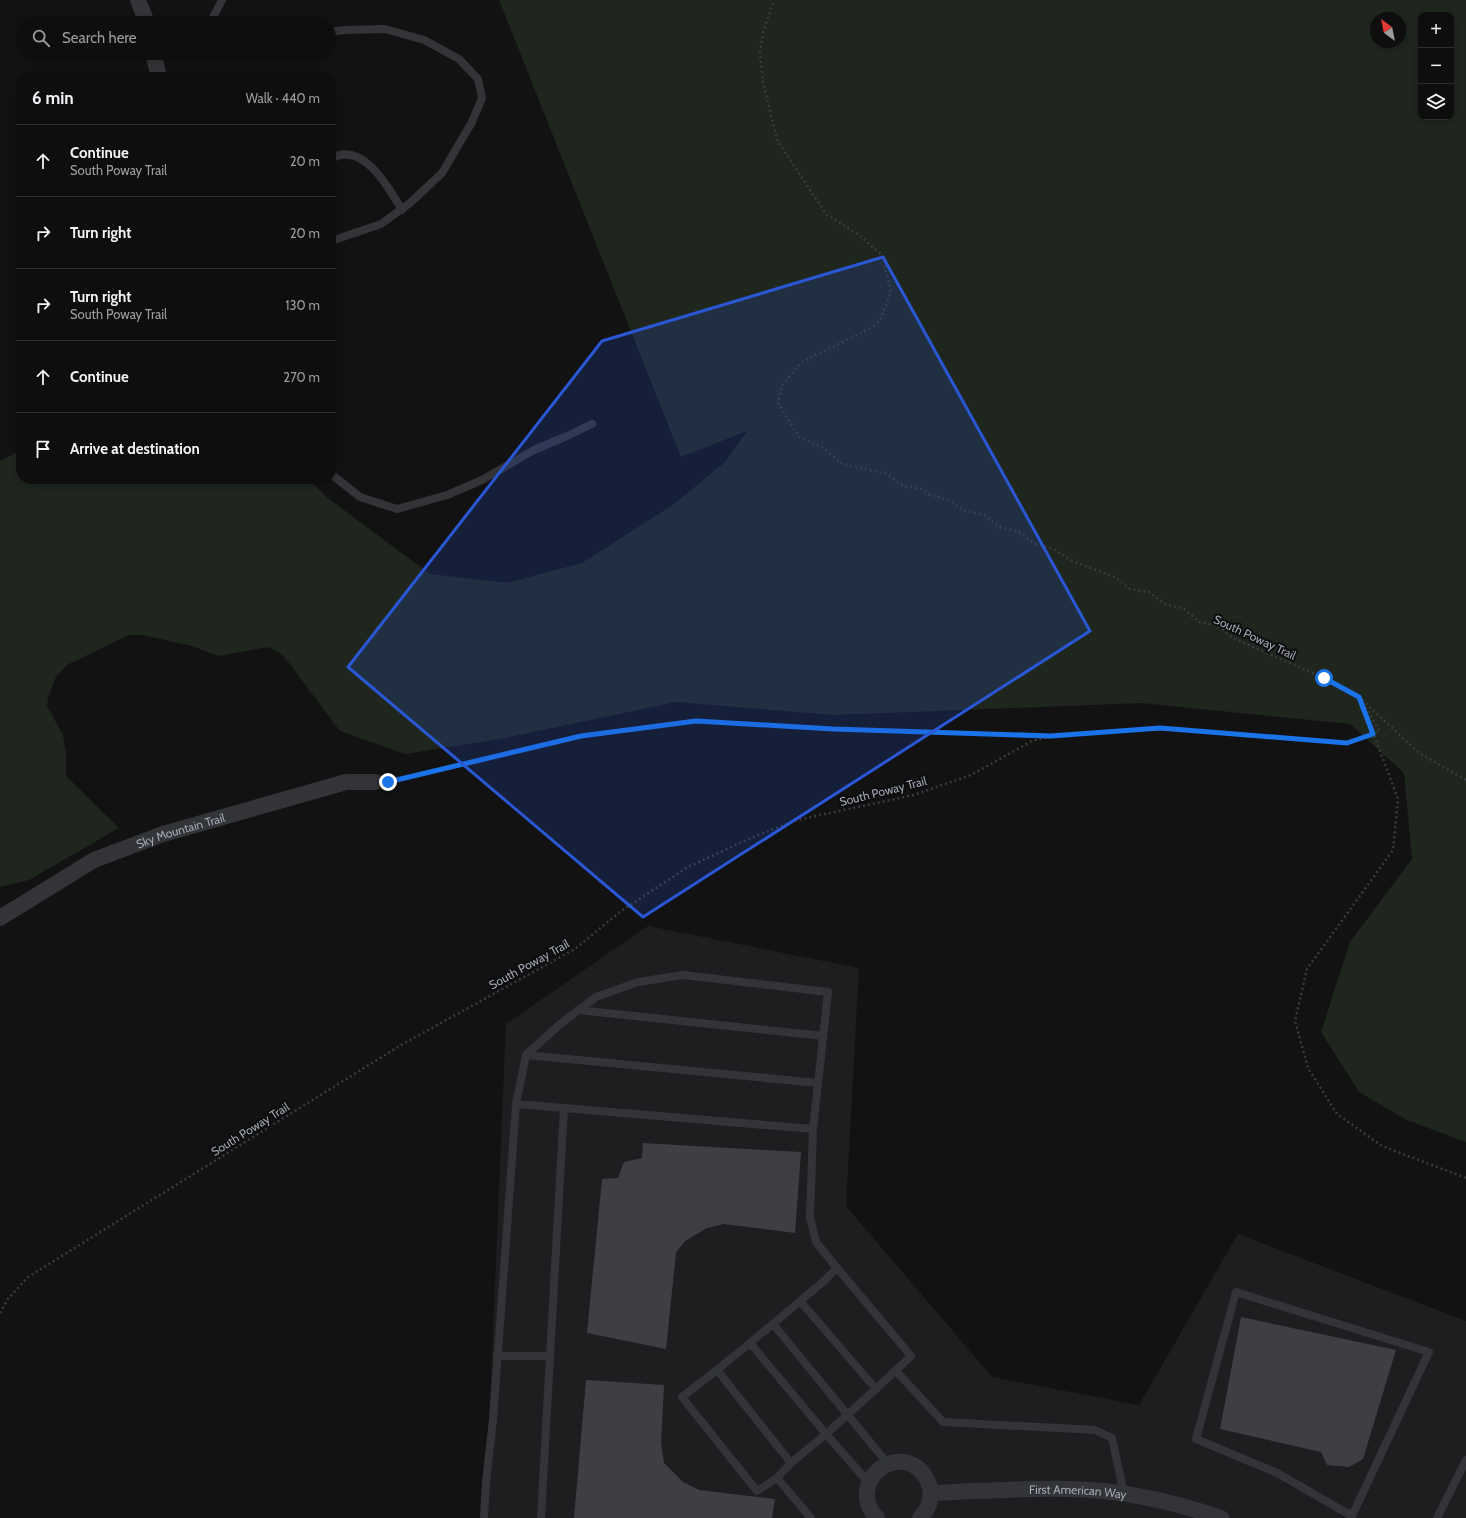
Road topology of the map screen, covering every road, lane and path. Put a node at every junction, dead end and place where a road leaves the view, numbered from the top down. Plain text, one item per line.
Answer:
1 (138, 0) edge
2 (222, 0) edge
3 (774, 0) edge
4 (144, 16) edge
5 (214, 16) edge
6 (336, 31) edge
7 (155, 60) edge
8 (157, 72) edge
9 (336, 155) edge
10 (402, 210) junction
11 (336, 238) edge
12 (592, 424) dead end
13 (336, 478) edge
14 (1359, 697) junction
15 (1373, 734) junction
16 (1051, 736) junction
17 (1466, 780) edge
18 (381, 782) joint
19 (0, 918) edge
20 (578, 1010) junction
21 (823, 1036) junction
22 (526, 1055) junction
23 (818, 1083) junction
24 (516, 1104) junction
25 (564, 1108) junction
26 (814, 1129) junction
27 (1466, 1178) edge
28 (837, 1268) junction
29 (800, 1301) junction
30 (0, 1313) edge
31 (773, 1324) junction
32 (750, 1343) junction
33 (497, 1356) junction
34 (550, 1356) junction
35 (717, 1370) junction
36 (896, 1371) junction
37 (876, 1389) junction
38 (848, 1415) junction
39 (826, 1434) junction
40 (1466, 1460) edge
41 (791, 1463) junction
42 (888, 1464) junction
43 (777, 1478) junction
44 (868, 1482) junction
45 (931, 1493) junction
46 (1124, 1494) junction
47 (1351, 1517) edge
48 (484, 1518) edge
49 (541, 1518) edge
50 (811, 1518) edge
51 (877, 1518) edge
52 (920, 1518) edge
53 (1221, 1518) edge
54 (1437, 1518) edge

1 - 4 street
2 - 5 lane
3 - 14 path, South Poway Trail
6 - 10 lane
7 - 8 street
9 - 10 lane
10 - 11 lane
12 - 13 lane
14 - 15 path
14 - 15 path, South Poway Trail
14 - 17 path
15 - 16 path, South Poway Trail
15 - 27 path
16 - 18 path
16 - 30 path, South Poway Trail
18 - 19 street, Sky Mountain Trail
20 - 21 lane
20 - 21 lane
20 - 22 lane
21 - 23 lane
22 - 23 lane
22 - 24 lane
23 - 26 lane
24 - 25 lane
24 - 33 lane
25 - 26 lane
25 - 34 lane
26 - 28 lane
28 - 29 lane
28 - 36 lane
29 - 31 lane
29 - 37 lane
31 - 32 lane
31 - 38 lane
32 - 35 lane
32 - 39 lane
33 - 34 lane
33 - 48 lane
34 - 49 lane
35 - 41 lane
35 - 43 lane
36 - 37 lane
36 - 46 lane
37 - 38 lane
38 - 39 lane
38 - 42 lane
39 - 41 lane
39 - 44 lane
40 - 54 lane
41 - 43 lane
42 - 44 street
42 - 45 street
43 - 50 lane
44 - 51 street
45 - 46 street, First American Way
45 - 52 street
46 - 53 street, First American Way
47 - 47 lane

